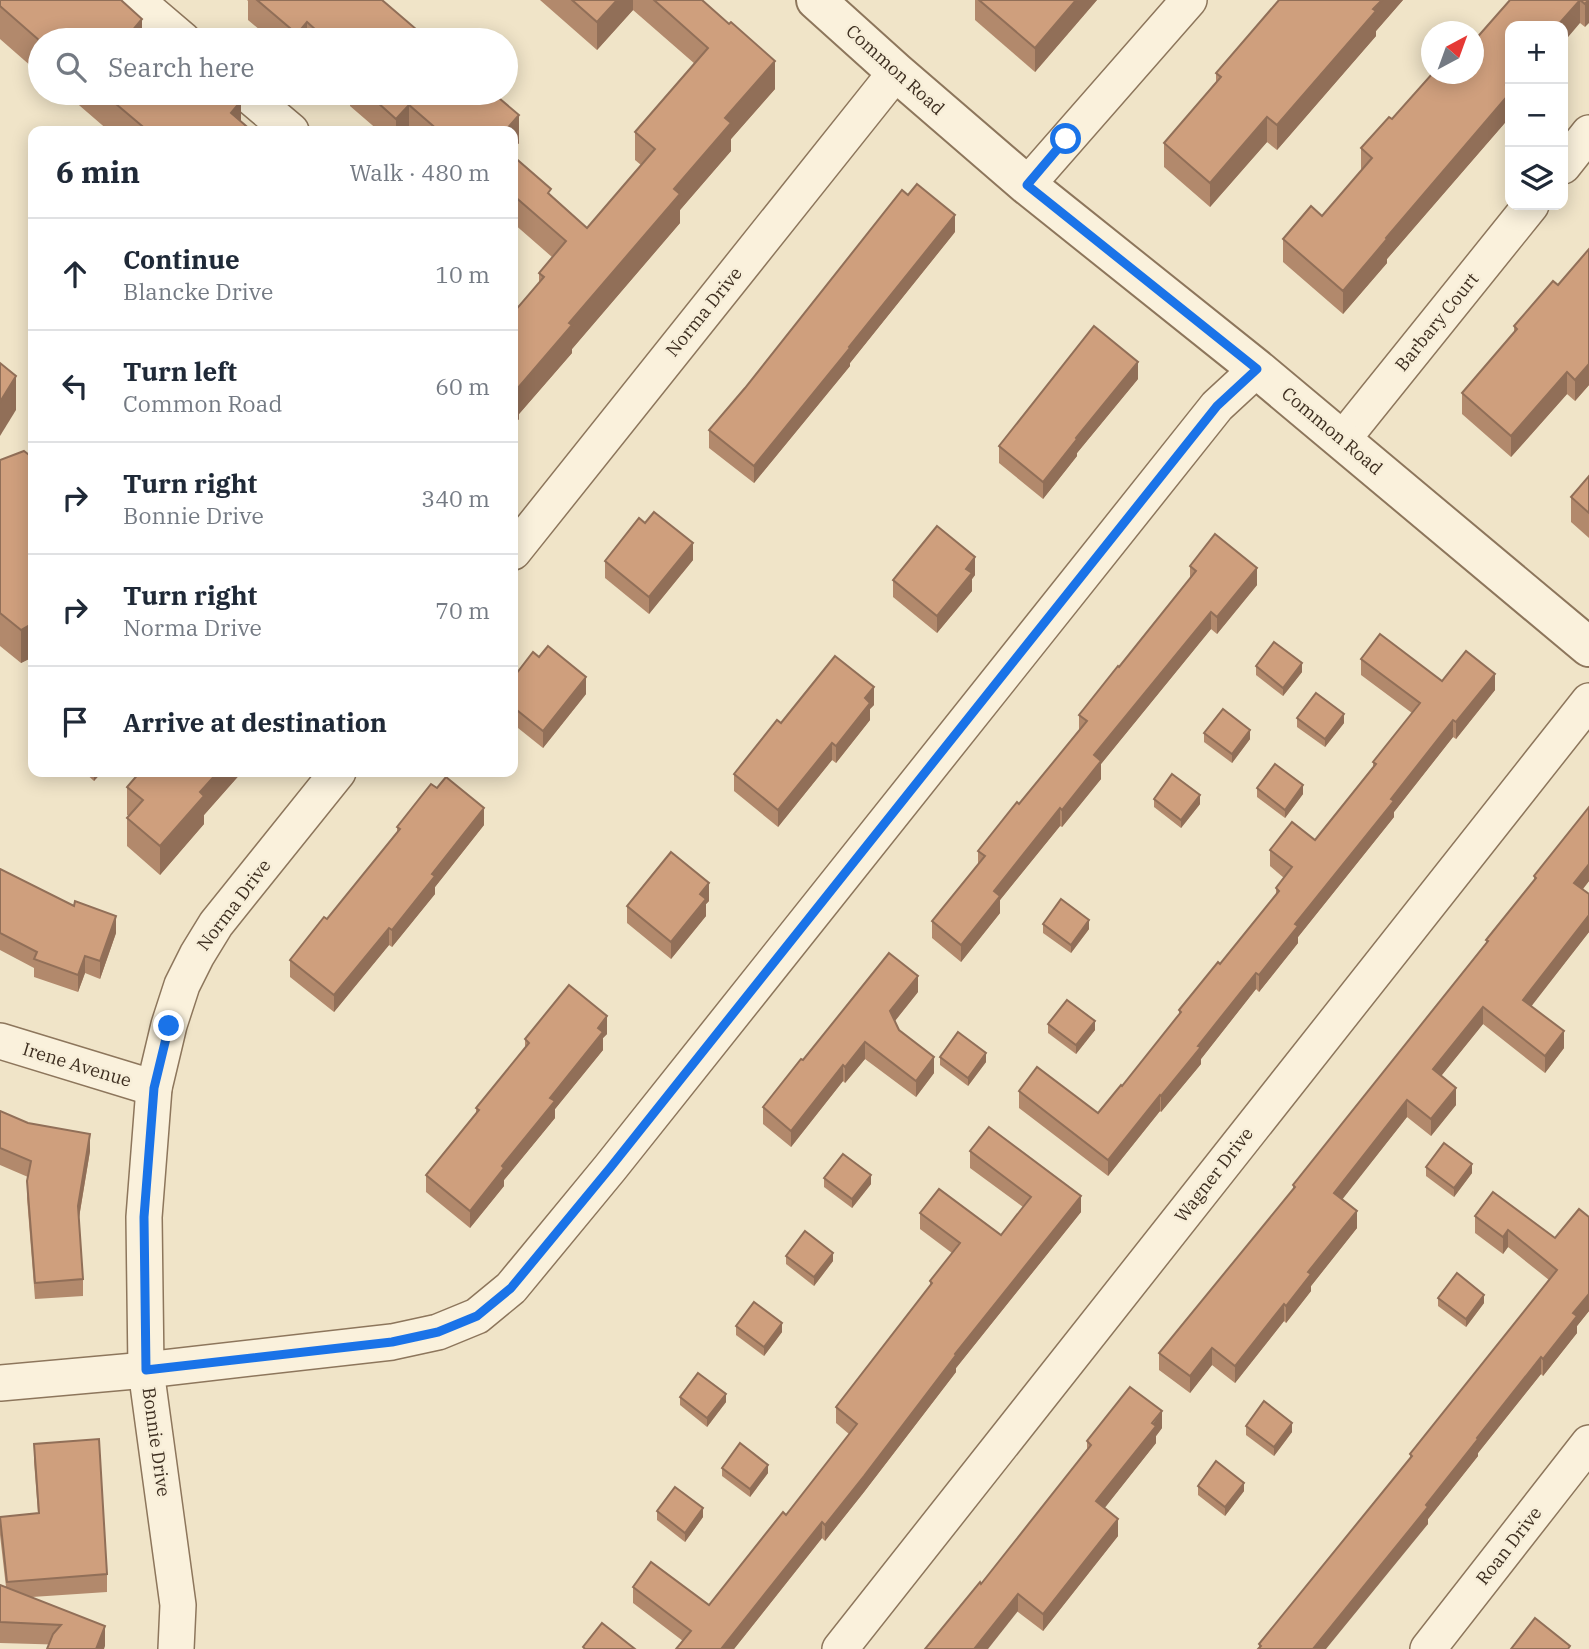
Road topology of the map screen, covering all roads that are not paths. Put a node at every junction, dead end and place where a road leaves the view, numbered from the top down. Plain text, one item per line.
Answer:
1 (136, 0) edge
2 (817, 0) edge
3 (1189, 0) edge
4 (169, 28) edge
5 (896, 72) junction
6 (260, 105) edge
7 (285, 126) edge
8 (1589, 133) edge
9 (1568, 160) edge
10 (1027, 185) junction
11 (1527, 210) edge
12 (1257, 369) junction
13 (1342, 440) junction
14 (518, 546) edge
15 (1589, 647) edge
16 (1589, 701) edge
17 (334, 777) edge
18 (0, 1041) edge
19 (154, 1088) junction
20 (146, 1370) junction
21 (0, 1383) edge
22 (1589, 1443) edge
23 (176, 1649) edge
24 (840, 1649) edge
25 (1428, 1649) edge

1 - 4 street
2 - 5 street, Common Road
3 - 10 street
5 - 10 street, Common Road
5 - 14 street, Norma Drive
6 - 7 street
8 - 9 street
10 - 12 street, Common Road
11 - 13 street, Barbary Court
12 - 13 street, Common Road
12 - 20 street, Bonnie Drive
13 - 15 street, Common Road
16 - 24 street, Wagner Drive
17 - 19 street, Norma Drive
18 - 19 street, Irene Avenue
19 - 20 street, Norma Drive
20 - 21 street
20 - 23 street, Bonnie Drive
22 - 25 street, Roan Drive

